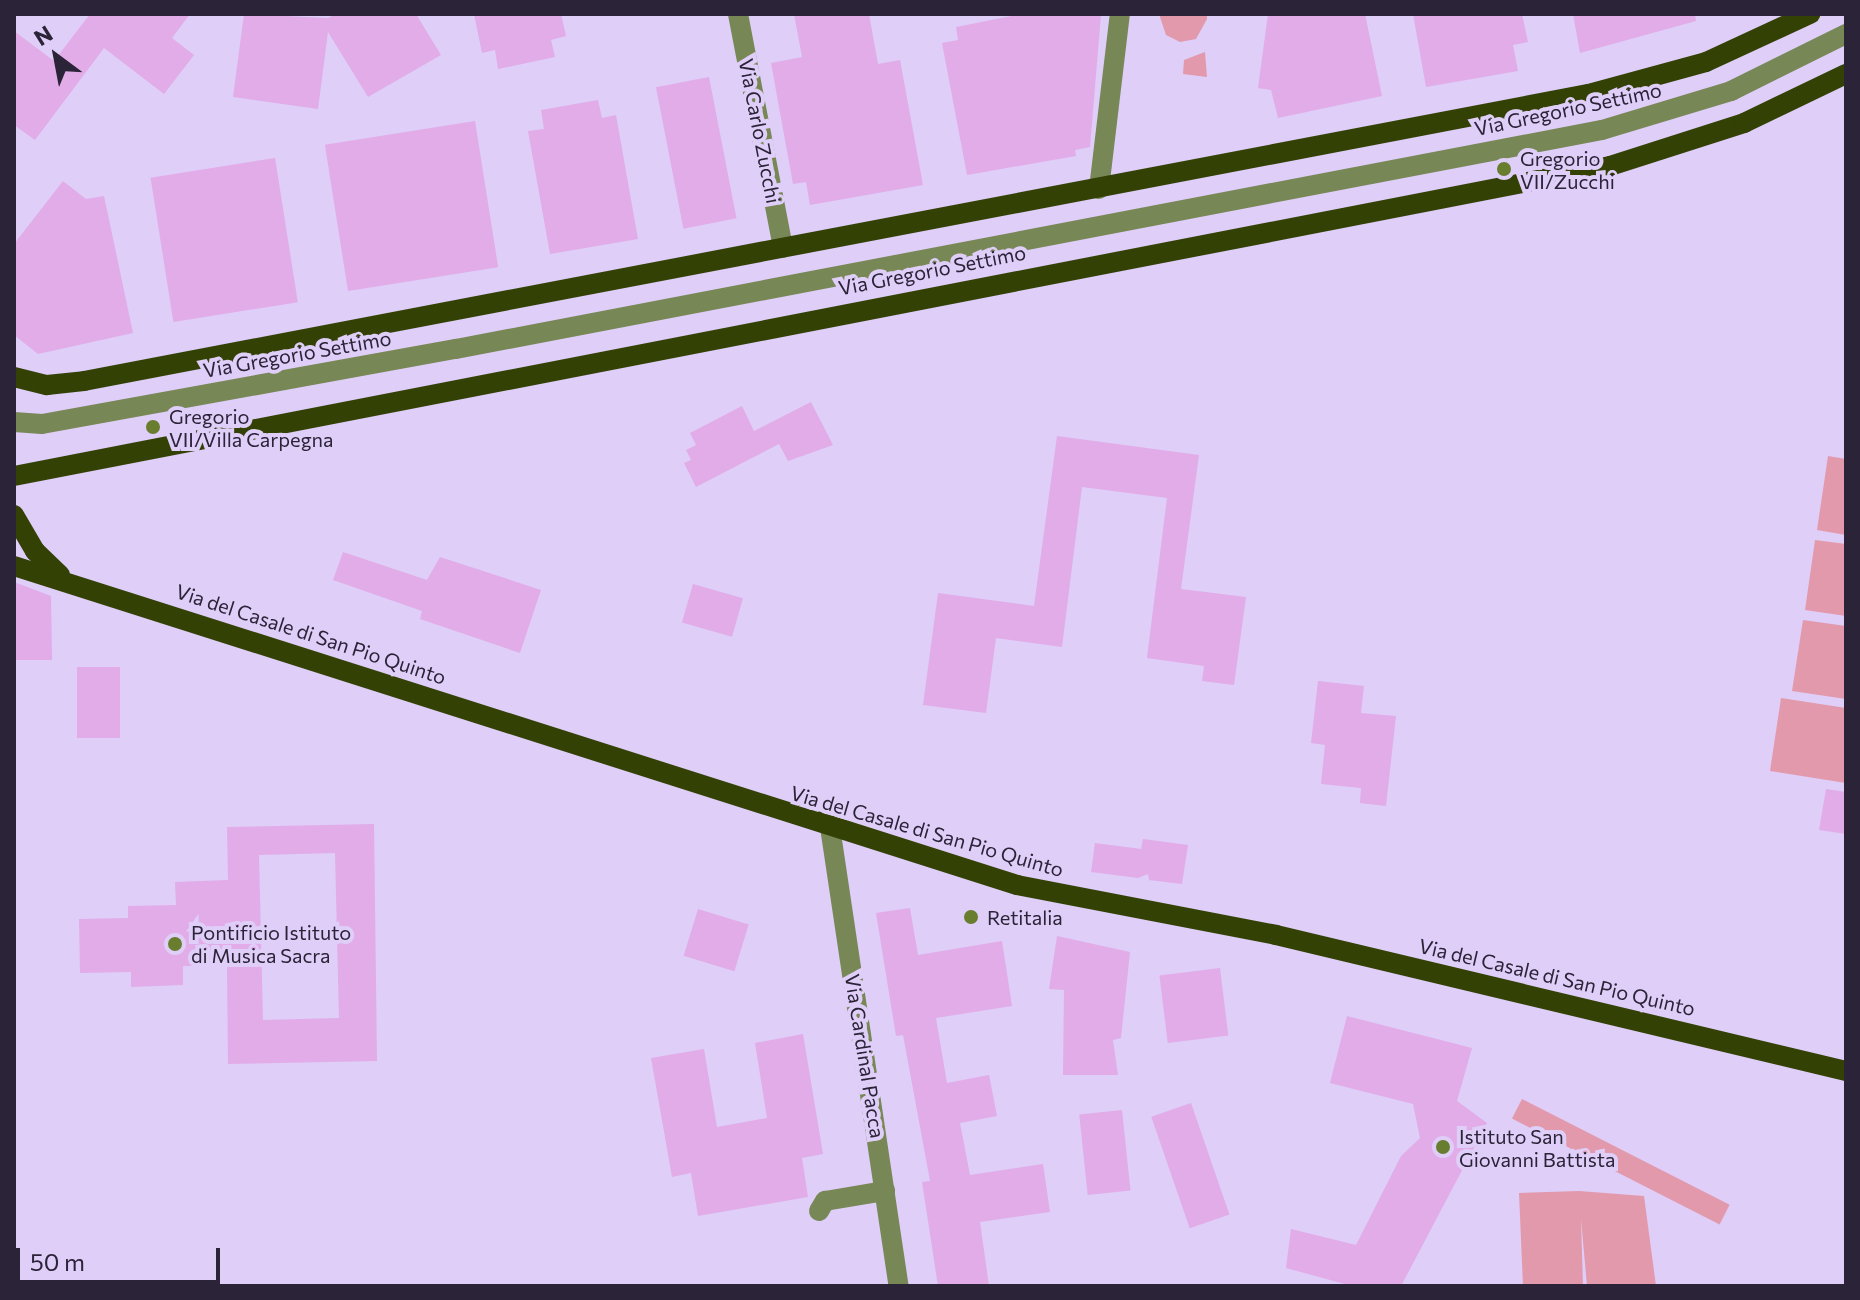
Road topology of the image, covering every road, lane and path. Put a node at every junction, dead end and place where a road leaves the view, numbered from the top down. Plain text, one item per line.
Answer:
1 (738, 14) edge
2 (1120, 14) edge
3 (1810, 14) edge
4 (1846, 34) edge
5 (1846, 74) edge
6 (1099, 189) junction
7 (783, 248) junction
8 (14, 377) edge
9 (14, 422) edge
10 (14, 476) edge
11 (14, 515) edge
12 (14, 566) edge
13 (63, 578) junction
14 (830, 827) junction
15 (1846, 1071) edge
16 (885, 1191) junction
17 (819, 1211) dead end
18 (899, 1286) edge

1 - 7 street, Via Carlo Zucchi
2 - 6 street
3 - 6 main road, Via Gregorio Settimo
4 - 9 street, Via Gregorio Settimo
5 - 10 main road, Via Gregorio Settimo
6 - 7 main road, Via Gregorio Settimo
7 - 8 main road, Via Gregorio Settimo
11 - 13 main road
12 - 13 main road, Via del Casale di San Pio Quinto
13 - 14 main road, Via del Casale di San Pio Quinto
14 - 15 main road, Via del Casale di San Pio Quinto
14 - 16 street, Via Cardinal Pacca
16 - 17 street
16 - 18 street, Via Cardinal Pacca

